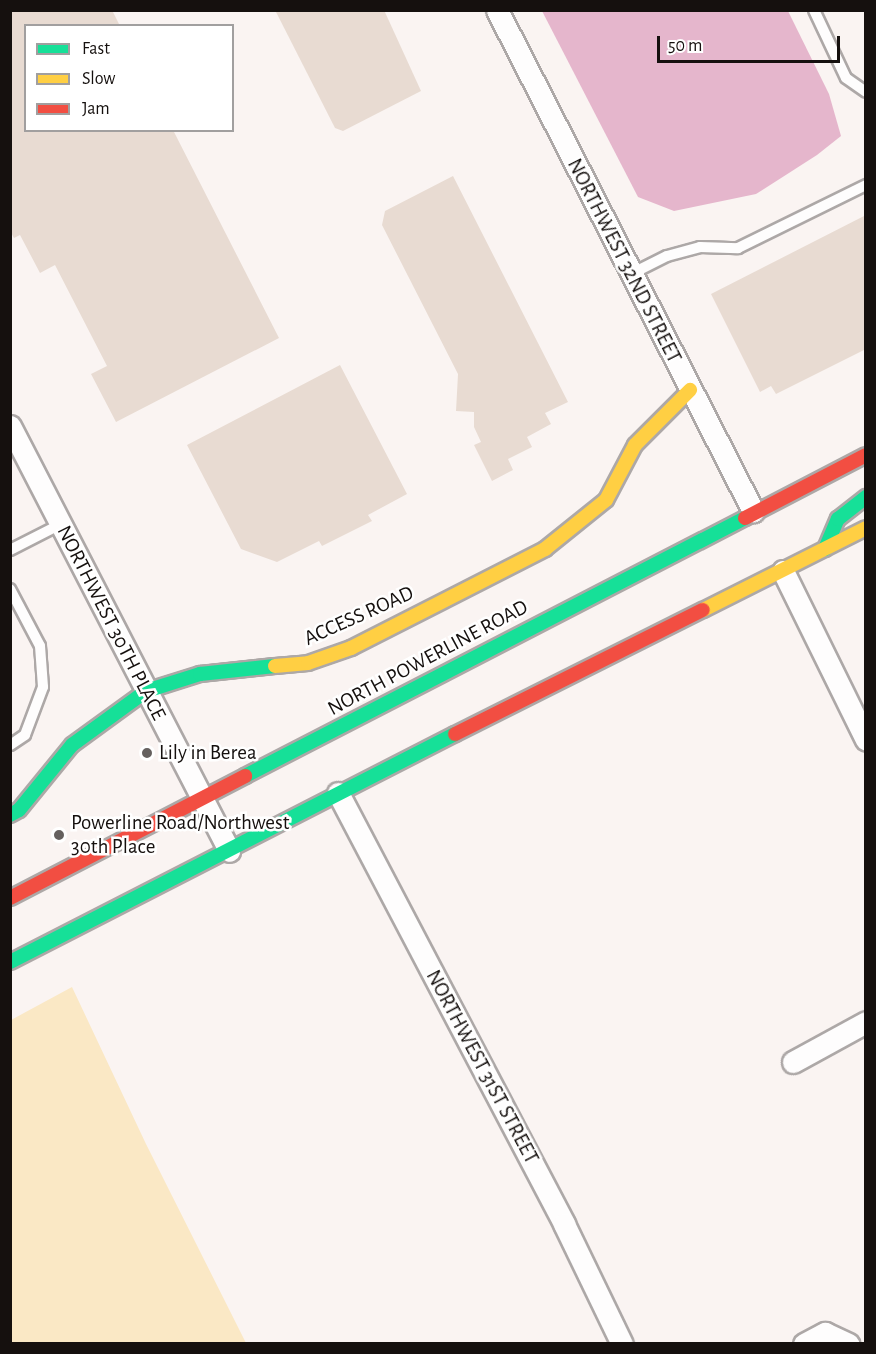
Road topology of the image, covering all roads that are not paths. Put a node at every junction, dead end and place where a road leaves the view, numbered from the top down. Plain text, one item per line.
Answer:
1 (497, 10) edge
2 (814, 10) edge
3 (866, 92) edge
4 (866, 185) edge
5 (631, 274) junction
6 (690, 390) junction
7 (11, 430) edge
8 (866, 455) edge
9 (866, 497) edge
10 (753, 511) junction
11 (61, 524) junction
12 (866, 528) edge
13 (825, 549) junction
14 (10, 550) edge
15 (783, 571) junction
16 (10, 589) edge
17 (146, 691) junction
18 (866, 740) edge
19 (10, 745) edge
20 (338, 793) junction
21 (201, 801) junction
22 (10, 815) edge
23 (229, 851) junction
24 (10, 898) edge
25 (10, 962) edge
26 (866, 1022) edge
27 (793, 1062) dead end
28 (622, 1344) edge
29 (804, 1344) edge
30 (849, 1344) edge

1 - 5 street, NORTHWEST 32ND STREET
2 - 3 lane
4 - 5 lane
5 - 6 street, NORTHWEST 32ND STREET
6 - 10 street, NORTHWEST 32ND STREET
6 - 17 main road, ACCESS ROAD
7 - 11 street, NORTHWEST 30TH PLACE
8 - 10 main road, NORTH POWERLINE ROAD
9 - 13 main road
10 - 21 main road, NORTH POWERLINE ROAD
11 - 14 lane
11 - 17 street, NORTHWEST 30TH PLACE
12 - 13 main road
13 - 15 main road
15 - 18 street
15 - 20 main road
16 - 19 lane
17 - 21 street, NORTHWEST 30TH PLACE
17 - 22 main road, ACCESS ROAD
20 - 23 main road
20 - 28 street, NORTHWEST 31ST STREET
21 - 23 street, NORTHWEST 30TH PLACE
21 - 24 main road, NORTH POWERLINE ROAD
23 - 25 main road
26 - 27 street
29 - 30 street

